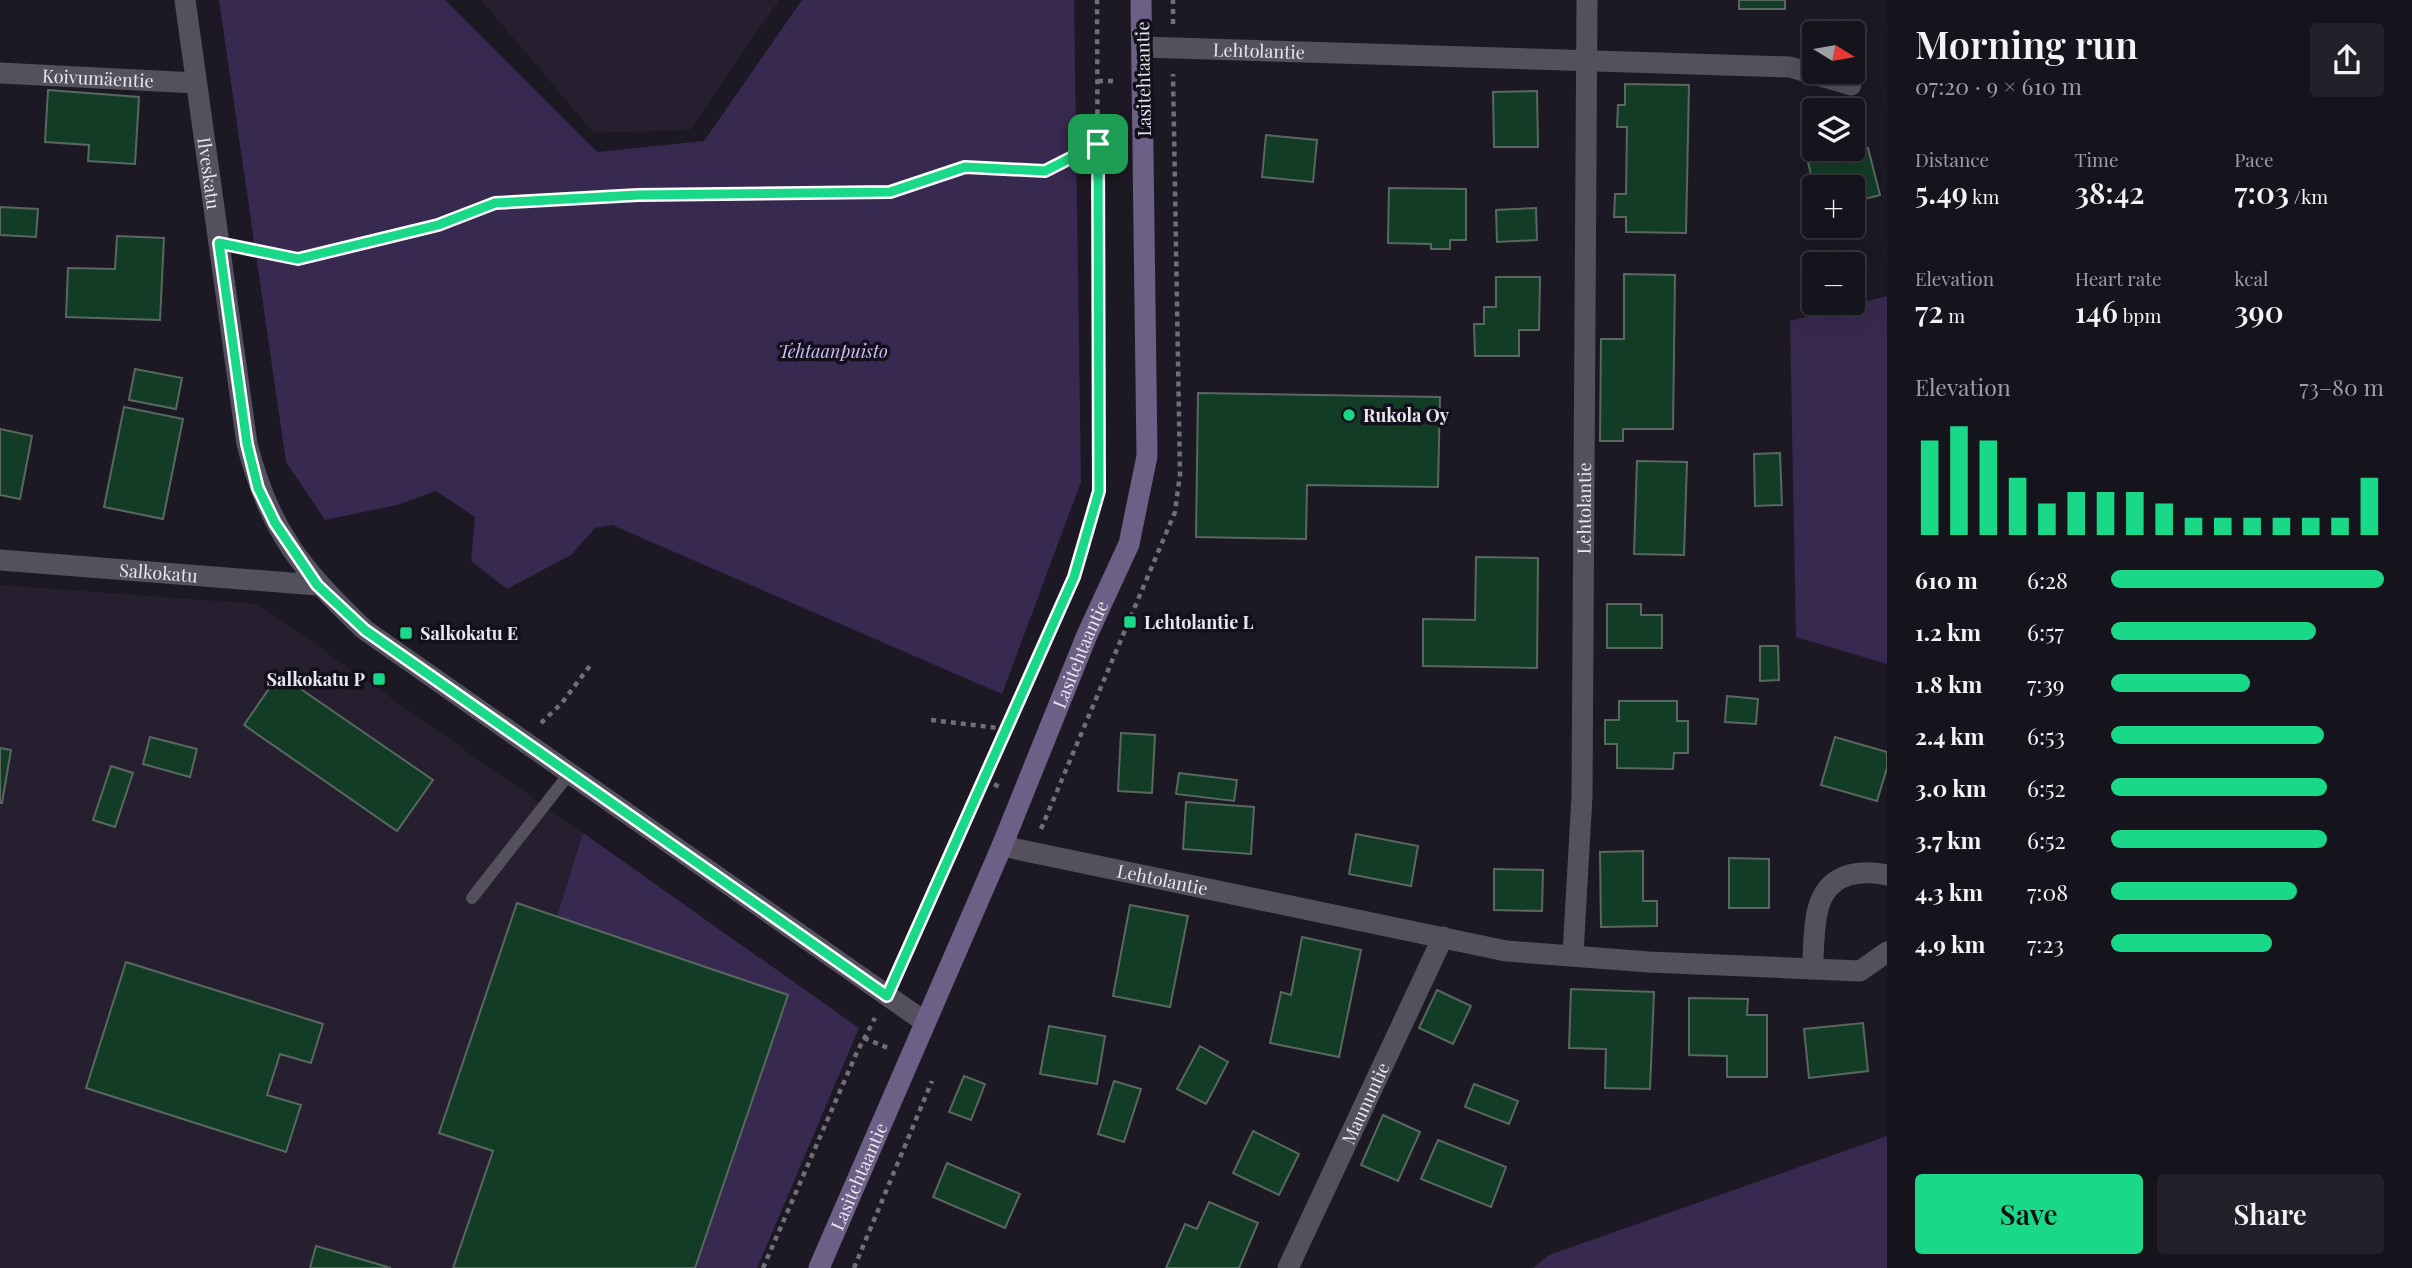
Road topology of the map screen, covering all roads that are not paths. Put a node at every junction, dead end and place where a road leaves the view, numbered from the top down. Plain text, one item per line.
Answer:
1 (185, 0) edge
2 (1141, 0) edge
3 (1587, 0) edge
4 (1142, 47) junction
5 (1587, 62) junction
6 (0, 73) edge
7 (196, 83) junction
8 (1851, 85) dead end
9 (0, 560) edge
10 (317, 585) junction
11 (569, 774) junction
12 (1002, 846) junction
13 (1887, 875) edge
14 (472, 898) dead end
15 (1443, 937) junction
16 (1887, 952) edge
17 (1573, 954) junction
18 (1812, 969) junction
19 (925, 1022) junction
20 (819, 1268) edge
21 (1288, 1268) edge

1 - 7 street, Ilveskatu
2 - 4 street, Lasitehtaantie
3 - 5 street, Lehtolantie
4 - 5 street, Lehtolantie
4 - 12 street, Lasitehtaantie
5 - 8 street, Lehtolantie
5 - 17 street, Lehtolantie
6 - 7 street, Koivumäentie
7 - 10 street, Ilveskatu
9 - 10 street, Salkokatu
10 - 11 street, Ilveskatu
11 - 14 lane
11 - 19 street, Ilveskatu
12 - 15 street, Lehtolantie
12 - 19 street, Lasitehtaantie
13 - 18 street
15 - 17 street, Lehtolantie
15 - 21 street, Maununtie
16 - 18 street, Lehtolantie
17 - 18 street, Lehtolantie
19 - 20 street, Lasitehtaantie

